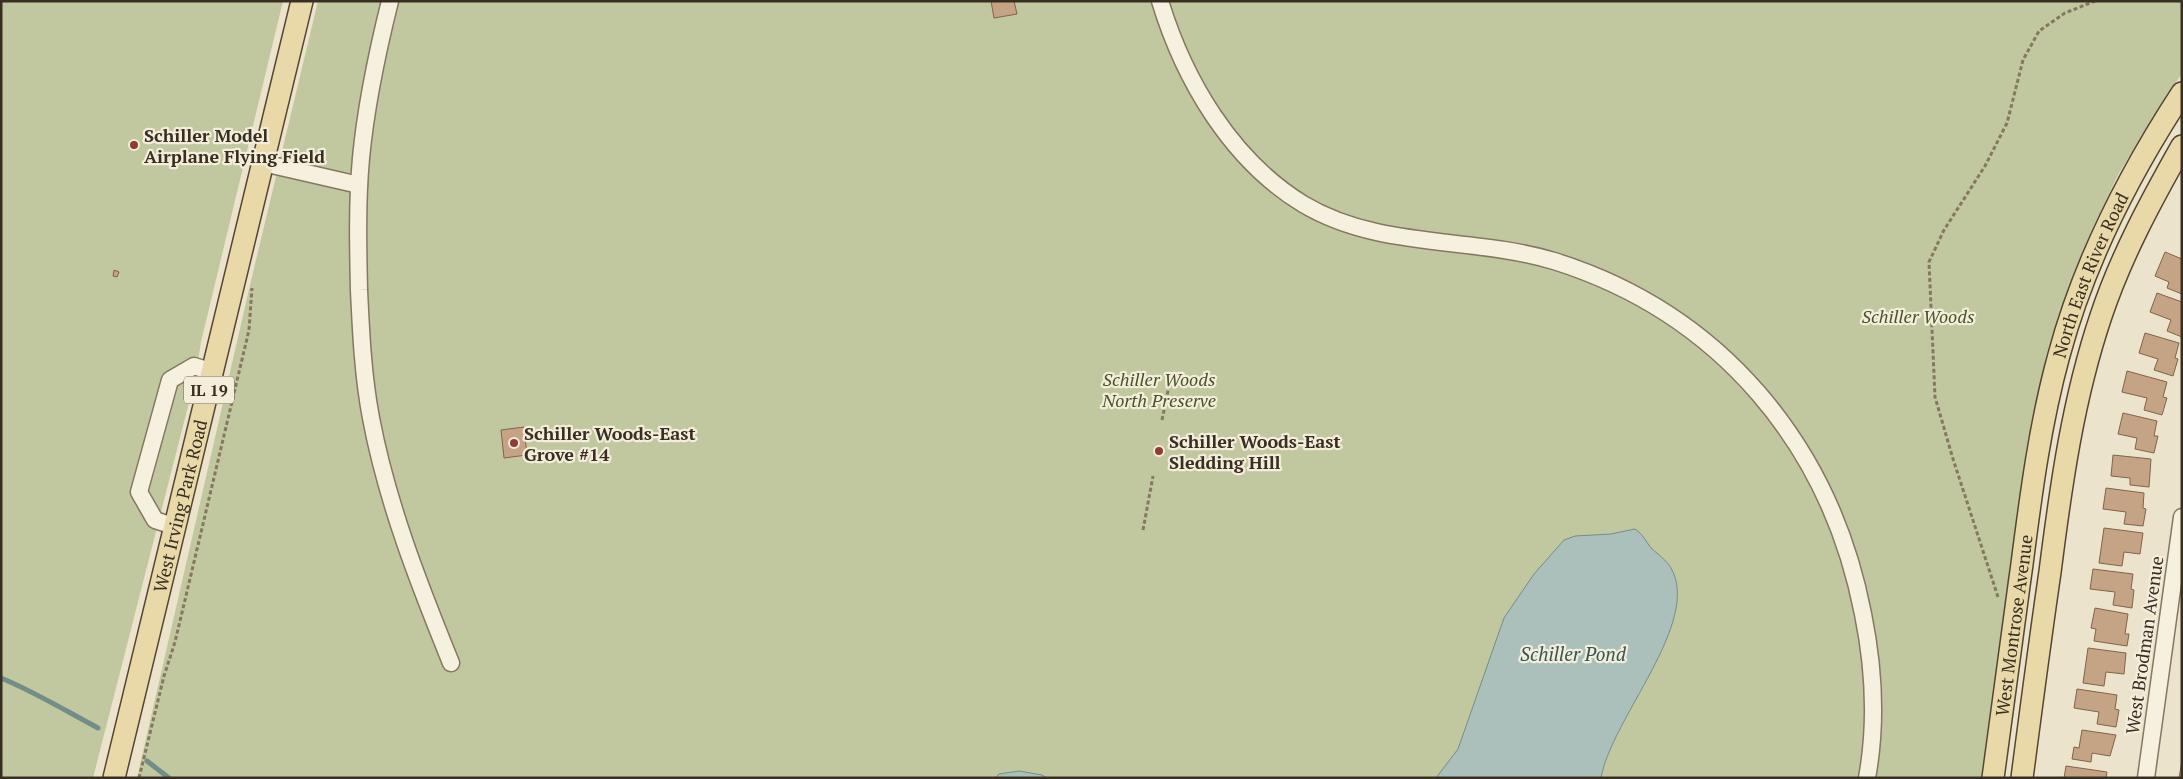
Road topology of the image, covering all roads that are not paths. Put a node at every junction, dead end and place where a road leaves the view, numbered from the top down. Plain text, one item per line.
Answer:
1 (302, 1) edge
2 (390, 1) edge
3 (1160, 1) edge
4 (2182, 93) edge
5 (2182, 146) edge
6 (262, 163) junction
7 (359, 185) junction
8 (213, 372) junction
9 (2034, 474) joint
10 (2062, 478) joint
11 (2182, 517) edge
12 (176, 527) junction
13 (452, 663) dead end
14 (114, 778) edge
15 (1867, 778) edge
16 (1993, 778) edge
17 (2022, 778) edge
18 (2146, 778) edge

1 - 6 main road, West Irving Park Road / IL 19
2 - 7 street
3 - 15 street
4 - 9 main road, North East River Road
5 - 10 main road, North East River Road
6 - 7 street
6 - 8 main road, West Irving Park Road / IL 19
7 - 13 street
8 - 12 main road, West Irving Park Road / IL 19
8 - 12 street
9 - 16 main road, West Montrose Avenue
10 - 17 main road, West Montrose Avenue
11 - 18 street, West Brodman Avenue
12 - 14 main road, West Irving Park Road / IL 19

